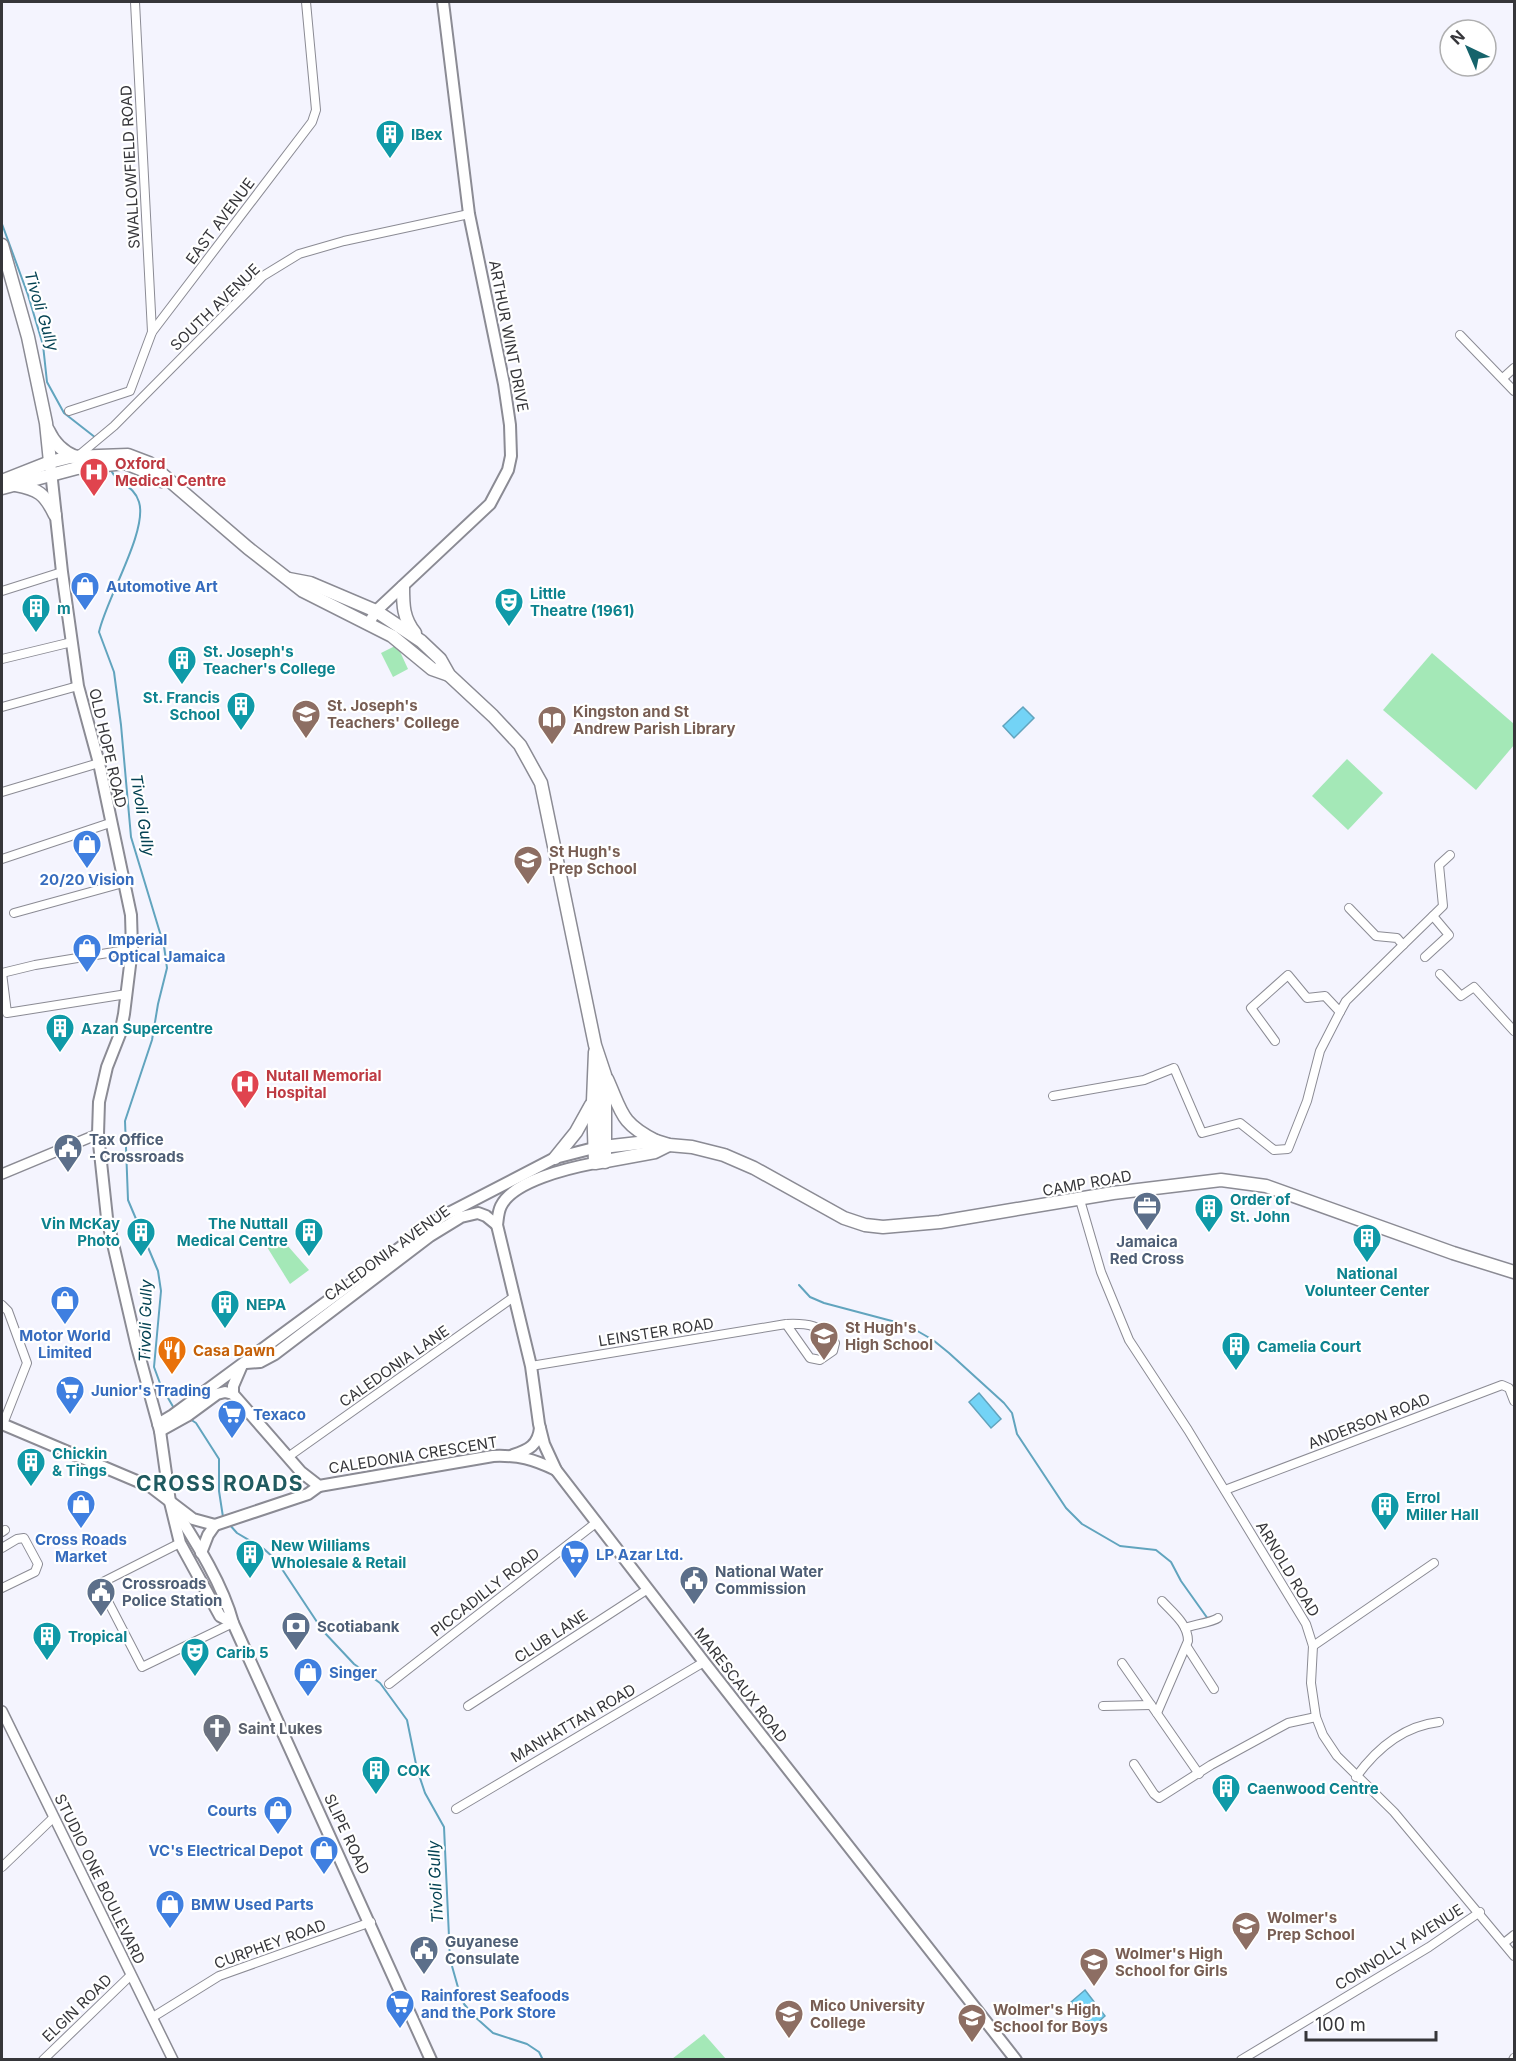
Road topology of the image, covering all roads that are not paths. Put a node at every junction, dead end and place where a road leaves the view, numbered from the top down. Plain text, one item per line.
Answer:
1 (135, 2) edge
2 (306, 2) edge
3 (443, 2) edge
4 (469, 214) junction
5 (2, 245) edge
6 (152, 332) junction
7 (1460, 335) dead end
8 (1515, 368) edge
9 (1503, 378) junction
10 (1515, 391) edge
11 (69, 411) dead end
12 (46, 423) junction
13 (77, 457) junction
14 (50, 462) junction
15 (51, 475) junction
16 (2, 481) edge
17 (15, 485) junction
18 (2, 488) edge
19 (197, 503) junction
20 (55, 514) junction
21 (62, 572) junction
22 (289, 579) junction
23 (403, 587) junction
24 (2, 591) edge
25 (376, 611) junction
26 (369, 623) junction
27 (421, 641) junction
28 (72, 642) junction
29 (2, 659) edge
30 (449, 675) junction
31 (78, 686) junction
32 (2, 707) edge
33 (99, 763) junction
34 (2, 792) edge
35 (110, 823) junction
36 (1450, 855) dead end
37 (2, 859) edge
38 (123, 883) junction
39 (1349, 909) dead end
40 (14, 913) dead end
41 (1433, 916) junction
42 (1403, 945) junction
43 (132, 949) junction
44 (1425, 957) dead end
45 (2, 973) edge
46 (1440, 974) dead end
47 (127, 994) junction
48 (1340, 1012) junction
49 (1515, 1031) edge
50 (1275, 1041) dead end
51 (595, 1045) junction
52 (605, 1075) junction
53 (1053, 1096) dead end
54 (593, 1101) junction
55 (98, 1134) junction
56 (656, 1141) junction
57 (669, 1146) junction
58 (599, 1148) junction
59 (555, 1158) junction
60 (600, 1162) junction
61 (2, 1174) edge
62 (1080, 1200) junction
63 (497, 1225) junction
64 (1515, 1272) edge
65 (515, 1296) junction
66 (2, 1305) edge
67 (786, 1324) junction
68 (243, 1364) junction
69 (531, 1366) junction
70 (233, 1394) junction
71 (1515, 1401) edge
72 (181, 1415) junction
73 (2, 1424) edge
74 (539, 1424) junction
75 (159, 1427) junction
76 (512, 1455) junction
77 (288, 1457) junction
78 (556, 1470) junction
79 (319, 1486) junction
80 (1225, 1490) junction
81 (170, 1502) junction
82 (223, 1522) junction
83 (597, 1522) junction
84 (180, 1543) junction
85 (2, 1548) edge
86 (201, 1553) junction
87 (1434, 1563) dead end
88 (2, 1588) edge
89 (648, 1588) junction
90 (1162, 1601) dead end
91 (1218, 1618) dead end
92 (233, 1623) junction
93 (1185, 1628) junction
94 (1313, 1646) junction
95 (1187, 1647) junction
96 (704, 1662) junction
97 (1122, 1663) dead end
98 (389, 1684) dead end
99 (1214, 1689) dead end
100 (1151, 1705) junction
101 (468, 1706) dead end
102 (1103, 1706) dead end
103 (2, 1711) edge
104 (1157, 1713) junction
105 (1316, 1718) junction
106 (1439, 1722) dead end
107 (1134, 1764) dead end
108 (1198, 1774) junction
109 (1356, 1777) junction
110 (456, 1809) dead end
111 (53, 1818) junction
112 (2, 1867) edge
113 (1480, 1912) junction
114 (370, 1922) junction
115 (1515, 1935) edge
116 (1504, 1942) junction
117 (1515, 1956) edge
118 (130, 1976) junction
119 (153, 2018) junction
120 (43, 2060) edge
121 (172, 2060) edge
122 (431, 2060) edge
123 (1016, 2060) edge
124 (1241, 2060) edge

1 - 6 street, SWALLOWFIELD ROAD
2 - 6 street, EAST AVENUE
3 - 4 main road, ARTHUR WINT DRIVE
4 - 13 street, SOUTH AVENUE
4 - 23 main road, ARTHUR WINT DRIVE
5 - 12 main road, OLD HOPE ROAD
6 - 11 street, EAST AVENUE
7 - 9 street
8 - 9 street
9 - 10 street
12 - 13 main road
12 - 14 main road, OLD HOPE ROAD
13 - 14 main road
13 - 19 main road
14 - 15 main road, OLD HOPE ROAD
14 - 16 main road
15 - 17 main road
15 - 19 main road
15 - 20 main road, OLD HOPE ROAD
17 - 18 main road
17 - 20 main road
19 - 22 main road
20 - 21 main road, OLD HOPE ROAD
21 - 24 street
21 - 28 main road, OLD HOPE ROAD
22 - 25 main road
22 - 26 main road
23 - 25 main road, ARTHUR WINT DRIVE
23 - 27 main road
25 - 26 main road, ARTHUR WINT DRIVE
25 - 27 main road
26 - 30 main road
27 - 30 main road
28 - 29 street
28 - 31 main road, OLD HOPE ROAD
30 - 51 main road
31 - 32 street
31 - 33 main road, OLD HOPE ROAD
33 - 34 street
33 - 35 main road, OLD HOPE ROAD
35 - 37 street
35 - 38 main road, OLD HOPE ROAD
36 - 41 street
38 - 40 street
38 - 43 main road, OLD HOPE ROAD
39 - 42 street
41 - 42 street
41 - 44 street
42 - 48 street
43 - 45 street
43 - 47 main road, OLD HOPE ROAD
45 - 47 street
46 - 49 street
47 - 55 main road, OLD HOPE ROAD
48 - 50 street
48 - 53 street
51 - 52 main road
51 - 54 main road
52 - 56 main road
52 - 58 main road
54 - 58 main road
54 - 59 main road
55 - 61 street
55 - 75 main road, OLD HOPE ROAD
56 - 57 main road, CAMP ROAD
56 - 58 main road, CAMP ROAD
57 - 60 main road, CAMP ROAD
57 - 62 main road, CAMP ROAD
58 - 59 main road, CALEDONIA AVENUE
58 - 60 main road
59 - 68 main road, CALEDONIA AVENUE
60 - 63 main road
62 - 64 main road, CAMP ROAD
62 - 80 street, ARNOLD ROAD
63 - 65 main road, MARESCAUX ROAD
63 - 68 main road, CALEDONIA AVENUE
65 - 69 main road, MARESCAUX ROAD
65 - 77 street, CALEDONIA LANE
66 - 73 street
67 - 67 street, LEINSTER ROAD
67 - 69 street, LEINSTER ROAD
68 - 70 main road
68 - 72 main road, CALEDONIA AVENUE
69 - 74 main road, MARESCAUX ROAD
70 - 72 main road
70 - 77 main road, CALEDONIA CRESCENT
71 - 80 street, ANDERSON ROAD
72 - 75 main road
73 - 81 main road
74 - 76 main road, CALEDONIA CRESCENT
74 - 78 main road, MARESCAUX ROAD
75 - 81 main road, OLD HOPE ROAD
76 - 78 main road, CALEDONIA CRESCENT
76 - 79 main road, CALEDONIA CRESCENT
77 - 79 main road, CALEDONIA CRESCENT
78 - 83 main road, MARESCAUX ROAD
79 - 82 main road, CALEDONIA CRESCENT
80 - 94 street, ARNOLD ROAD
81 - 82 main road
81 - 84 main road, SLIPE ROAD
81 - 86 main road, SLIPE ROAD
82 - 86 main road
83 - 89 main road, MARESCAUX ROAD
83 - 98 street, PICCADILLY ROAD
84 - 92 main road, SLIPE ROAD
84 - 92 street
85 - 88 street
86 - 92 main road, SLIPE ROAD
87 - 94 street
89 - 96 main road, MARESCAUX ROAD
89 - 101 street, CLUB LANE
90 - 93 street
91 - 93 street
92 - 114 main road, SLIPE ROAD
93 - 95 street
94 - 105 street, ARNOLD ROAD
95 - 99 street
95 - 104 street
96 - 110 street, MANHATTAN ROAD
96 - 123 main road, MARESCAUX ROAD
97 - 100 street
100 - 102 street
100 - 104 street
103 - 111 street, STUDIO ONE BOULEVARD
104 - 108 street
105 - 108 street
105 - 109 street, ARNOLD ROAD
106 - 109 street
107 - 108 street
109 - 113 street, ARNOLD ROAD
111 - 112 street
111 - 118 street, STUDIO ONE BOULEVARD
113 - 116 street, ARNOLD ROAD
113 - 124 street, CONNOLLY AVENUE
114 - 119 street, CURPHEY ROAD
114 - 122 main road, SLIPE ROAD
115 - 116 street
116 - 117 street, ARNOLD ROAD
118 - 119 street, STUDIO ONE BOULEVARD
118 - 120 street, ELGIN ROAD
119 - 121 street, STUDIO ONE BOULEVARD

